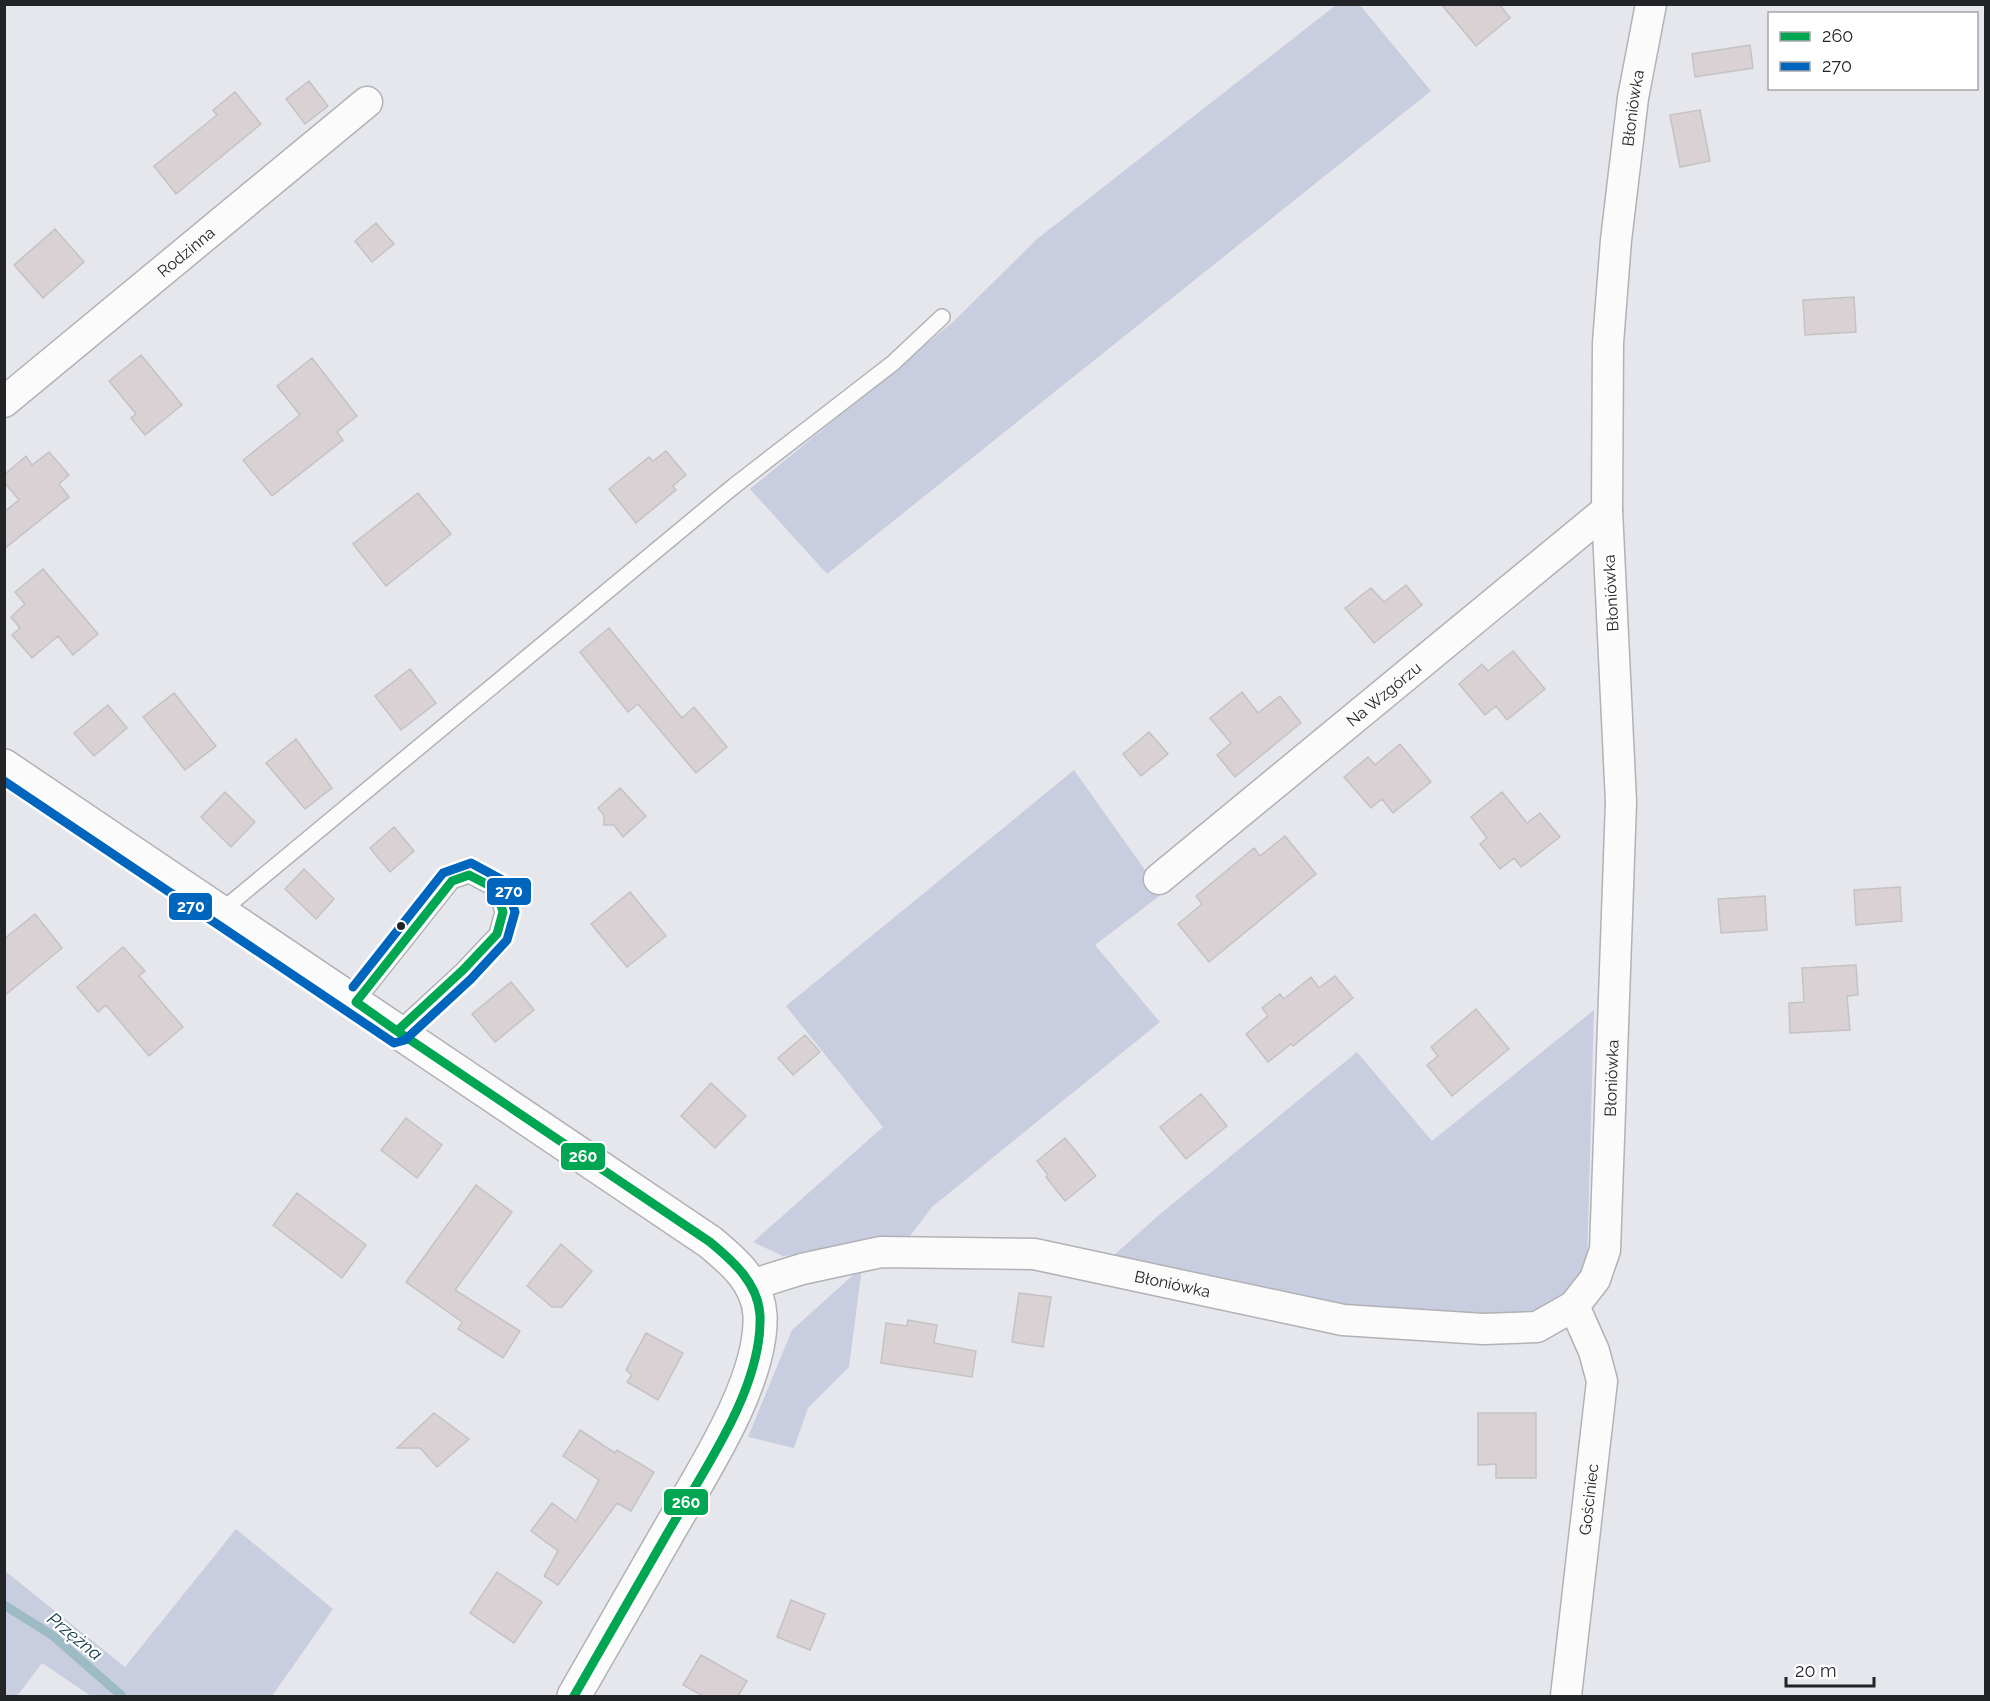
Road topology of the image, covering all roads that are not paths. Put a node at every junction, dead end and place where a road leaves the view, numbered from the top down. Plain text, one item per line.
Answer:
1 (1651, 4) edge
2 (367, 102) dead end
3 (942, 317) dead end
4 (4, 402) edge
5 (1607, 510) junction
6 (4, 766) edge
7 (1160, 879) dead end
8 (220, 912) junction
9 (356, 1002) junction
10 (397, 1031) junction
11 (751, 1285) junction
12 (1574, 1306) junction
13 (574, 1696) edge
14 (1566, 1696) edge

1 - 5 street, Błoniówka
2 - 4 street, Rodzinna
3 - 8 lane
5 - 7 street, Na Wzgórzu
5 - 12 street, Błoniówka
6 - 8 street
8 - 9 street
9 - 10 street
9 - 10 lane
10 - 11 street
11 - 12 street, Błoniówka
11 - 13 street
12 - 14 street, Gościniec

